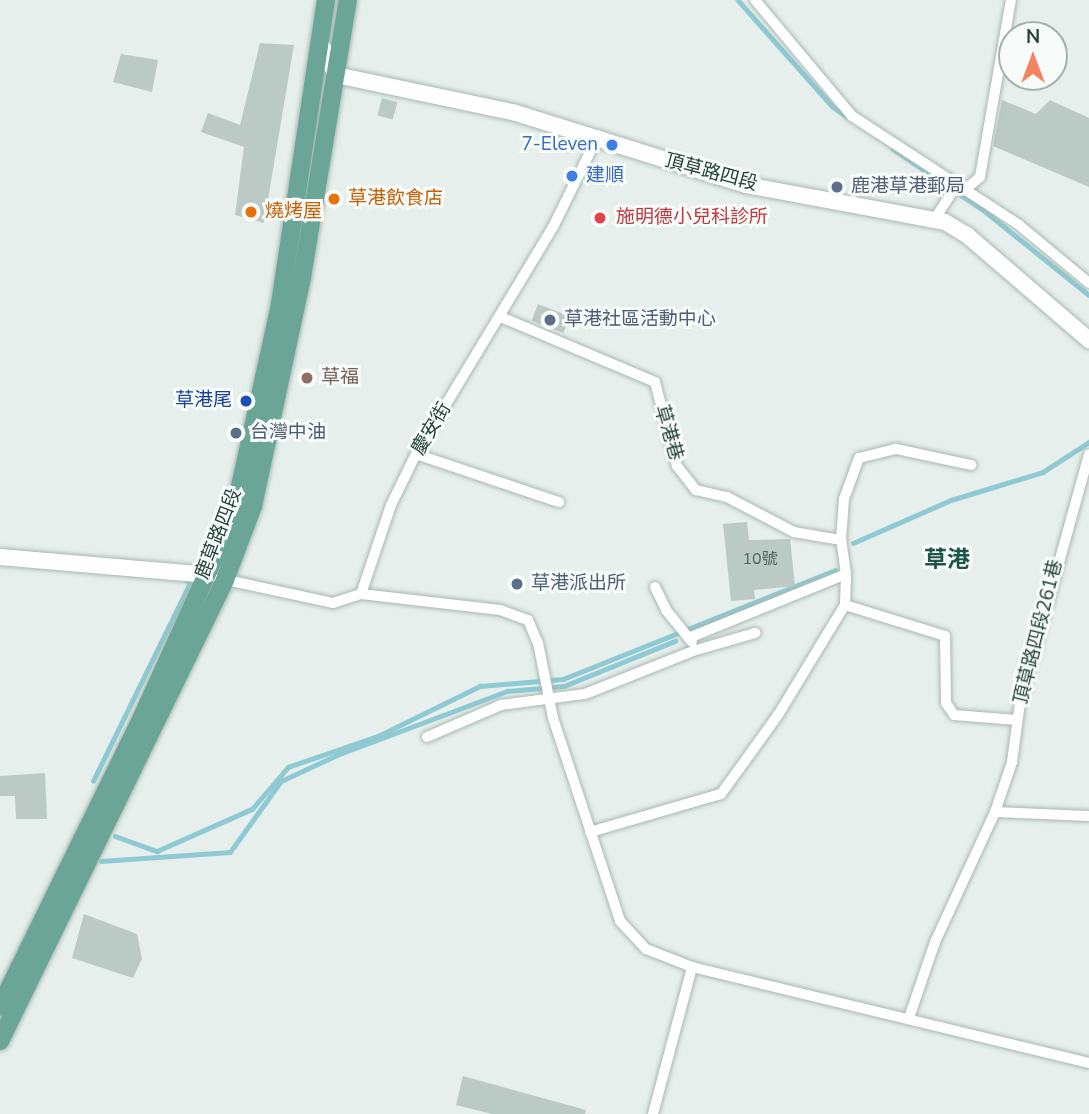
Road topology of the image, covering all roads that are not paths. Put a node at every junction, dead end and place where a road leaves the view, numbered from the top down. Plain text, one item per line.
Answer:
1 (326, 0) edge
2 (348, 0) edge
3 (755, 0) edge
4 (1011, 0) edge
5 (320, 42) junction
6 (336, 75) junction
7 (598, 136) junction
8 (966, 188) junction
9 (934, 220) junction
10 (1089, 283) edge
11 (500, 317) junction
12 (1089, 340) edge
13 (416, 454) junction
14 (1089, 454) edge
15 (971, 465) dead end
16 (558, 502) dead end
17 (841, 540) junction
18 (0, 557) edge
19 (846, 574) junction
20 (217, 578) junction
21 (655, 587) dead end
22 (360, 594) junction
23 (845, 605) junction
24 (755, 633) dead end
25 (691, 636) junction
26 (692, 651) junction
27 (548, 698) junction
28 (1017, 720) junction
29 (427, 737) dead end
30 (995, 812) junction
31 (1089, 816) edge
32 (590, 832) junction
33 (692, 967) junction
34 (0, 1007) edge
35 (909, 1018) junction
36 (0, 1041) edge
37 (1089, 1063) edge
38 (653, 1114) edge

1 - 5 main road, 鹿草路四段
2 - 6 main road, 鹿草路四段
3 - 8 street
4 - 8 street
5 - 6 street
5 - 20 main road, 鹿草路四段
6 - 7 street, 頂草路四段
6 - 20 main road, 鹿草路四段
7 - 9 street, 頂草路四段
7 - 11 street, 慶安街
8 - 9 street
8 - 10 street
9 - 12 street, 頂草路四段
11 - 13 street, 慶安街
11 - 17 street, 草港巷
13 - 16 street
13 - 22 street, 慶安街
14 - 28 street, 頂草路四段261巷
15 - 17 street
17 - 19 street
18 - 20 street
19 - 23 street
19 - 25 street
20 - 22 street
20 - 34 main road, 鹿草路四段
20 - 36 main road, 鹿草路四段
21 - 25 street
22 - 27 street
23 - 28 street
23 - 32 street
24 - 26 street
25 - 26 street
26 - 27 street
27 - 29 street
27 - 32 street
28 - 30 street, 頂草路四段261巷
30 - 31 street
30 - 35 street, 頂草路四段261巷
32 - 33 street
33 - 35 street
33 - 38 street
35 - 37 street

